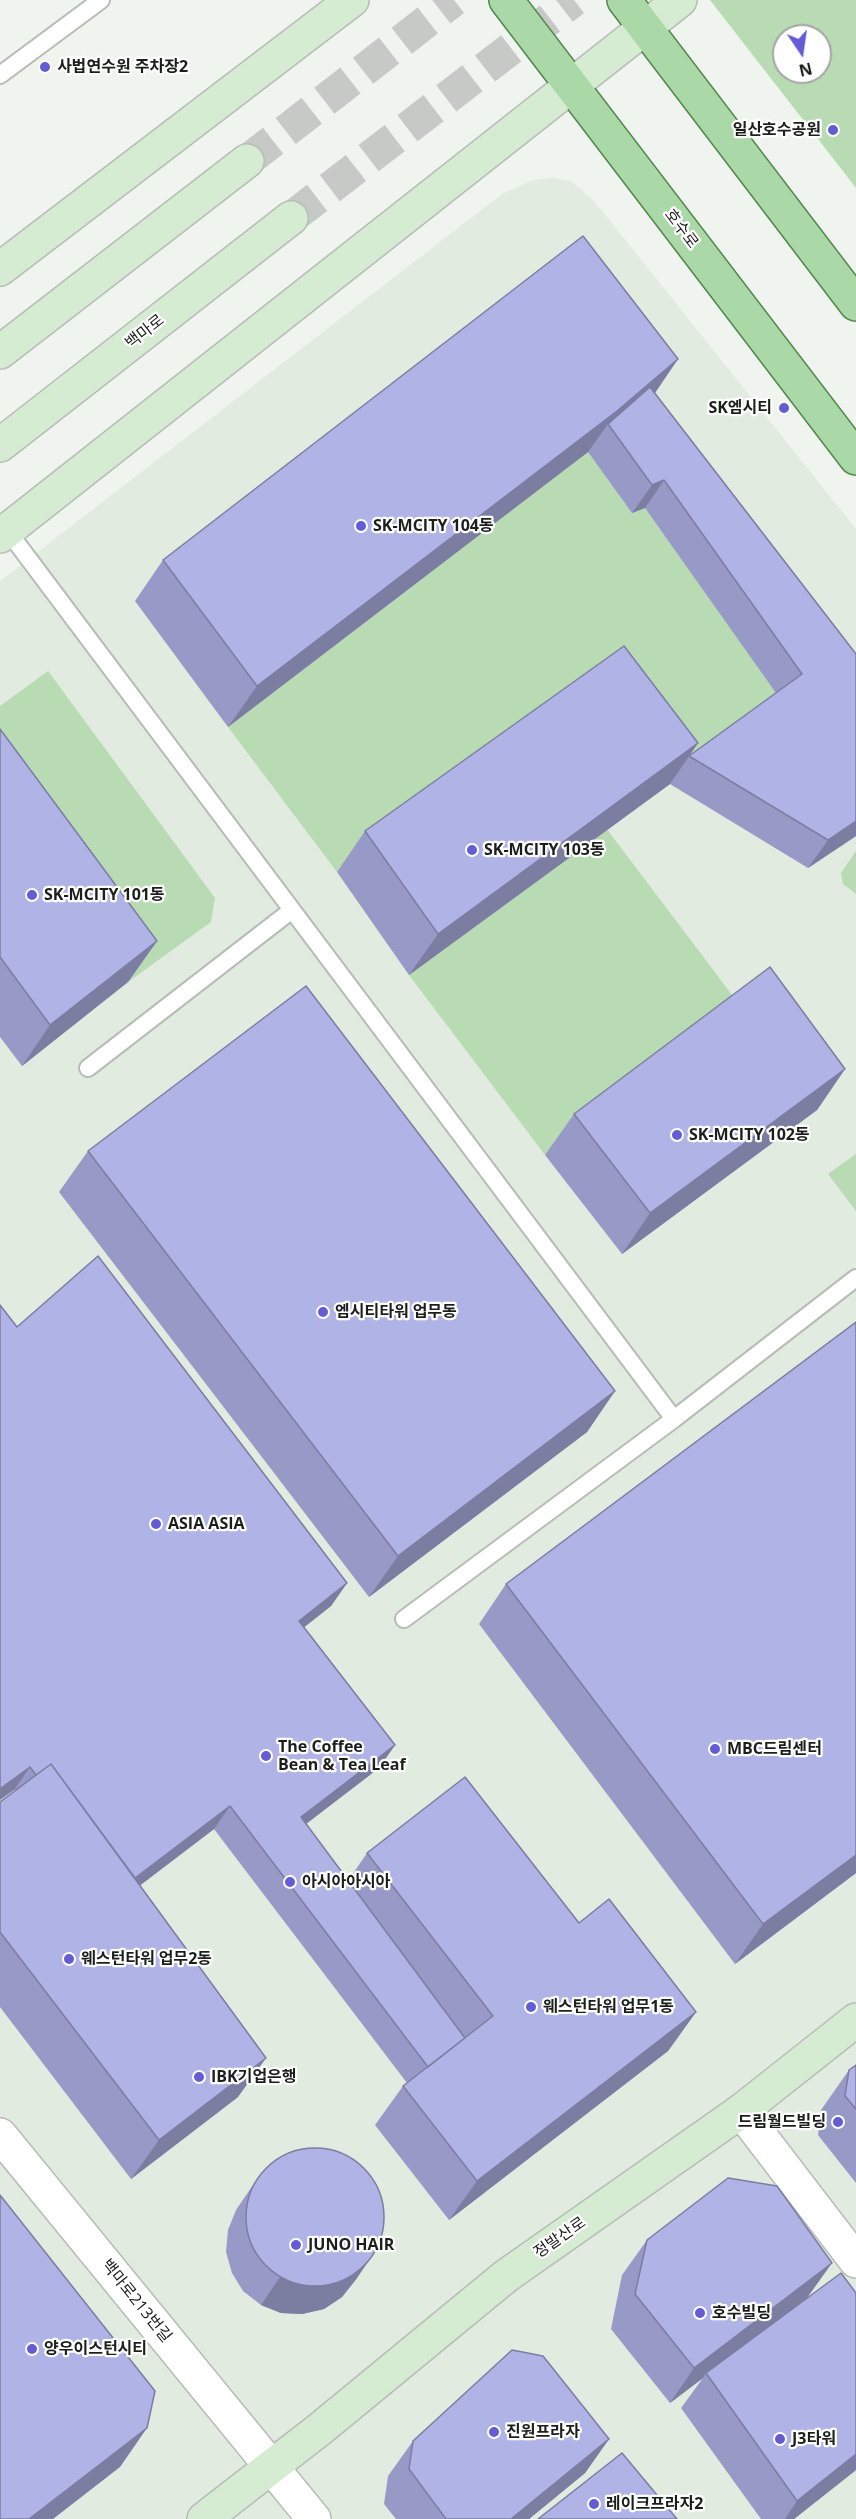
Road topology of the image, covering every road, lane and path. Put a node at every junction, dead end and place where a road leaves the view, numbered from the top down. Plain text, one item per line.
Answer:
1 (101, 0) edge
2 (352, 0) edge
3 (506, 0) edge
4 (624, 0) edge
5 (680, 0) edge
6 (645, 27) junction
7 (0, 75) edge
8 (572, 87) junction
9 (246, 160) tunnel mouth
10 (291, 218) tunnel mouth
11 (0, 269) edge
12 (856, 304) edge
13 (0, 352) edge
14 (0, 445) edge
15 (856, 458) edge
16 (4, 533) edge
17 (292, 910) junction
18 (88, 1068) dead end
19 (856, 1278) edge
20 (674, 1419) junction
21 (404, 1619) dead end
22 (856, 2020) edge
23 (741, 2111) junction
24 (0, 2135) edge
25 (856, 2262) edge
26 (272, 2467) junction
27 (204, 2519) edge
28 (314, 2519) edge

1 - 7 lane
2 - 11 main road
3 - 8 main road, 호수로
4 - 6 main road
5 - 6 main road
6 - 8 main road
6 - 12 main road
8 - 15 main road, 호수로
8 - 16 main road
9 - 13 main road
10 - 14 main road, 백마로
16 - 17 lane
17 - 18 lane
17 - 20 lane
19 - 20 lane
20 - 21 lane
22 - 23 main road, 정발산로
23 - 25 street
23 - 26 main road, 정발산로
24 - 26 street, 백마로213번길
26 - 27 main road, 정발산로
26 - 28 street

